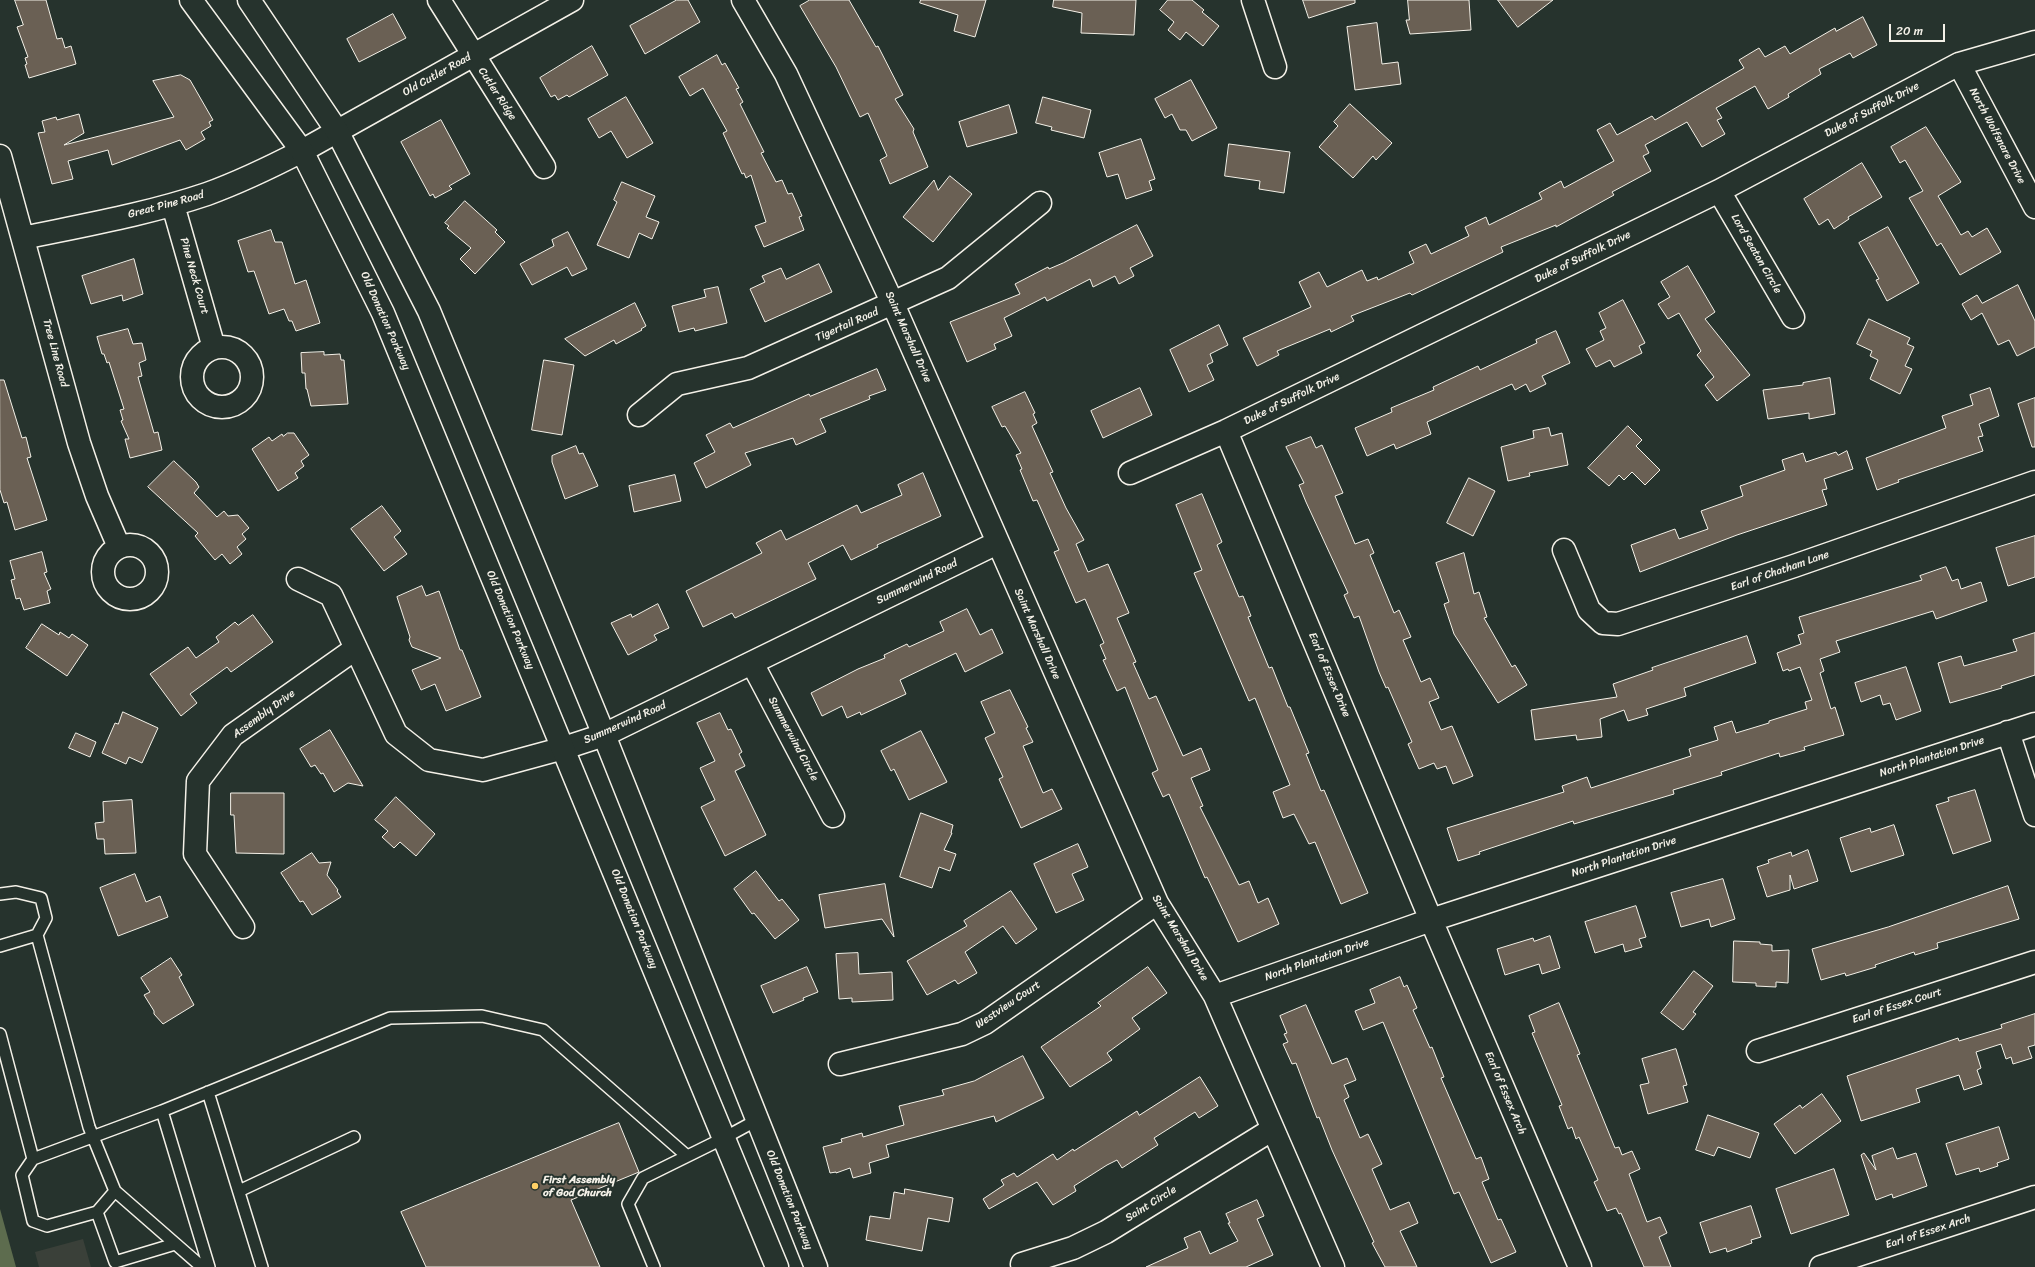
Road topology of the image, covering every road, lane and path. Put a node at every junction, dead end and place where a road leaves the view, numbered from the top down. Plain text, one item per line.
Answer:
1 (192, 0) edge
2 (249, 0) edge
3 (439, 0) edge
4 (572, 0) edge
5 (743, 0) edge
6 (1253, 0) edge
7 (2035, 42) edge
8 (472, 56) junction
9 (1959, 64) junction
10 (1275, 67) dead end
11 (337, 131) junction
12 (302, 151) junction
13 (0, 156) edge
14 (544, 168) dead end
15 (1719, 191) junction
16 (1040, 203) dead end
17 (173, 205) junction
18 (2035, 206) edge
19 (23, 238) junction
20 (893, 304) junction
21 (1793, 317) dead end
22 (214, 348) dead end
23 (639, 415) dead end
24 (1226, 431) junction
25 (1130, 473) dead end
26 (2035, 482) edge
27 (997, 542) junction
28 (119, 547) dead end
29 (1564, 550) dead end
30 (298, 578) dead end
31 (355, 649) junction
32 (752, 663) junction
33 (2035, 724) edge
34 (2008, 732) junction
35 (604, 735) junction
36 (564, 748) junction
37 (2035, 815) edge
38 (834, 816) dead end
39 (0, 894) edge
40 (1157, 903) junction
41 (1431, 920) junction
42 (243, 927) dead end
43 (37, 935) junction
44 (0, 946) edge
45 (2035, 962) edge
46 (1215, 996) junction
47 (0, 1034) edge
48 (1758, 1051) dead end
49 (840, 1064) dead end
50 (208, 1092) junction
51 (162, 1111) junction
52 (757, 1120) junction
53 (1273, 1129) junction
54 (94, 1137) junction
55 (354, 1138) dead end
56 (724, 1138) junction
57 (687, 1156) junction
58 (33, 1159) junction
59 (115, 1191) junction
60 (239, 1191) junction
61 (2035, 1197) edge
62 (97, 1212) junction
63 (175, 1244) junction
64 (1022, 1264) dead end
65 (202, 1267) edge
66 (209, 1267) edge
67 (262, 1267) edge
68 (654, 1267) edge
69 (777, 1267) edge
70 (816, 1267) edge
71 (1333, 1267) edge
72 (1580, 1267) edge
73 (1821, 1267) edge

1 - 12 street, Old Donation Parkway
2 - 11 street, Old Donation Parkway
3 - 8 street, Cutler Ridge
4 - 8 street, Old Cutler Road
5 - 20 street, Saint Marshall Drive
6 - 10 street
7 - 9 street, Duke of Suffolk Drive
8 - 11 street, Old Cutler Road
8 - 14 street, Cutler Ridge
9 - 15 street, Duke of Suffolk Drive
9 - 18 street, North Wolfsnare Drive
11 - 12 street, Old Cutler Road
11 - 35 street, Old Donation Parkway
12 - 17 street, Great Pine Road
12 - 36 street, Old Donation Parkway
13 - 19 street, Tree Line Road
15 - 21 street, Lord Seaton Circle
15 - 24 street, Duke of Suffolk Drive
16 - 20 street, Tigertail Road
17 - 19 street, Great Pine Road
17 - 22 street, Pine Neck Court
19 - 28 street, Tree Line Road
20 - 23 street, Tigertail Road
20 - 27 street, Saint Marshall Drive
24 - 25 street, Duke of Suffolk Drive
24 - 41 street, Earl of Essex Drive
26 - 29 street, Earl of Chatham Lane
27 - 32 street, Summerwind Road
27 - 40 street, Saint Marshall Drive
30 - 31 street, Summerwind Road
31 - 36 street, Summerwind Road
31 - 42 street, Assembly Drive
32 - 35 street, Summerwind Road
32 - 38 street, Summerwind Circle
33 - 34 street, North Plantation Drive
34 - 37 street
34 - 41 street, North Plantation Drive
35 - 36 street, Summerwind Road
35 - 52 street, Old Donation Parkway
36 - 56 street, Old Donation Parkway
39 - 43 lane
40 - 46 street, Saint Marshall Drive
40 - 49 street, Westview Court
41 - 46 street, North Plantation Drive
41 - 72 street, Earl of Essex Arch
43 - 44 lane
43 - 54 lane
45 - 48 street, Earl of Essex Court
46 - 53 street, Saint Marshall Drive
47 - 58 lane
50 - 51 lane
50 - 57 lane
50 - 60 lane
51 - 54 lane
51 - 66 lane
52 - 56 lane
52 - 70 street, Old Donation Parkway
53 - 64 street, Saint Circle
53 - 71 street, Saint Marshall Drive
54 - 58 lane
54 - 59 lane
55 - 60 lane
56 - 57 lane
56 - 69 street, Old Donation Parkway
57 - 68 lane
58 - 62 lane
59 - 62 lane
59 - 63 lane
60 - 67 lane
61 - 73 street, Earl of Essex Arch
62 - 63 lane
63 - 65 lane

